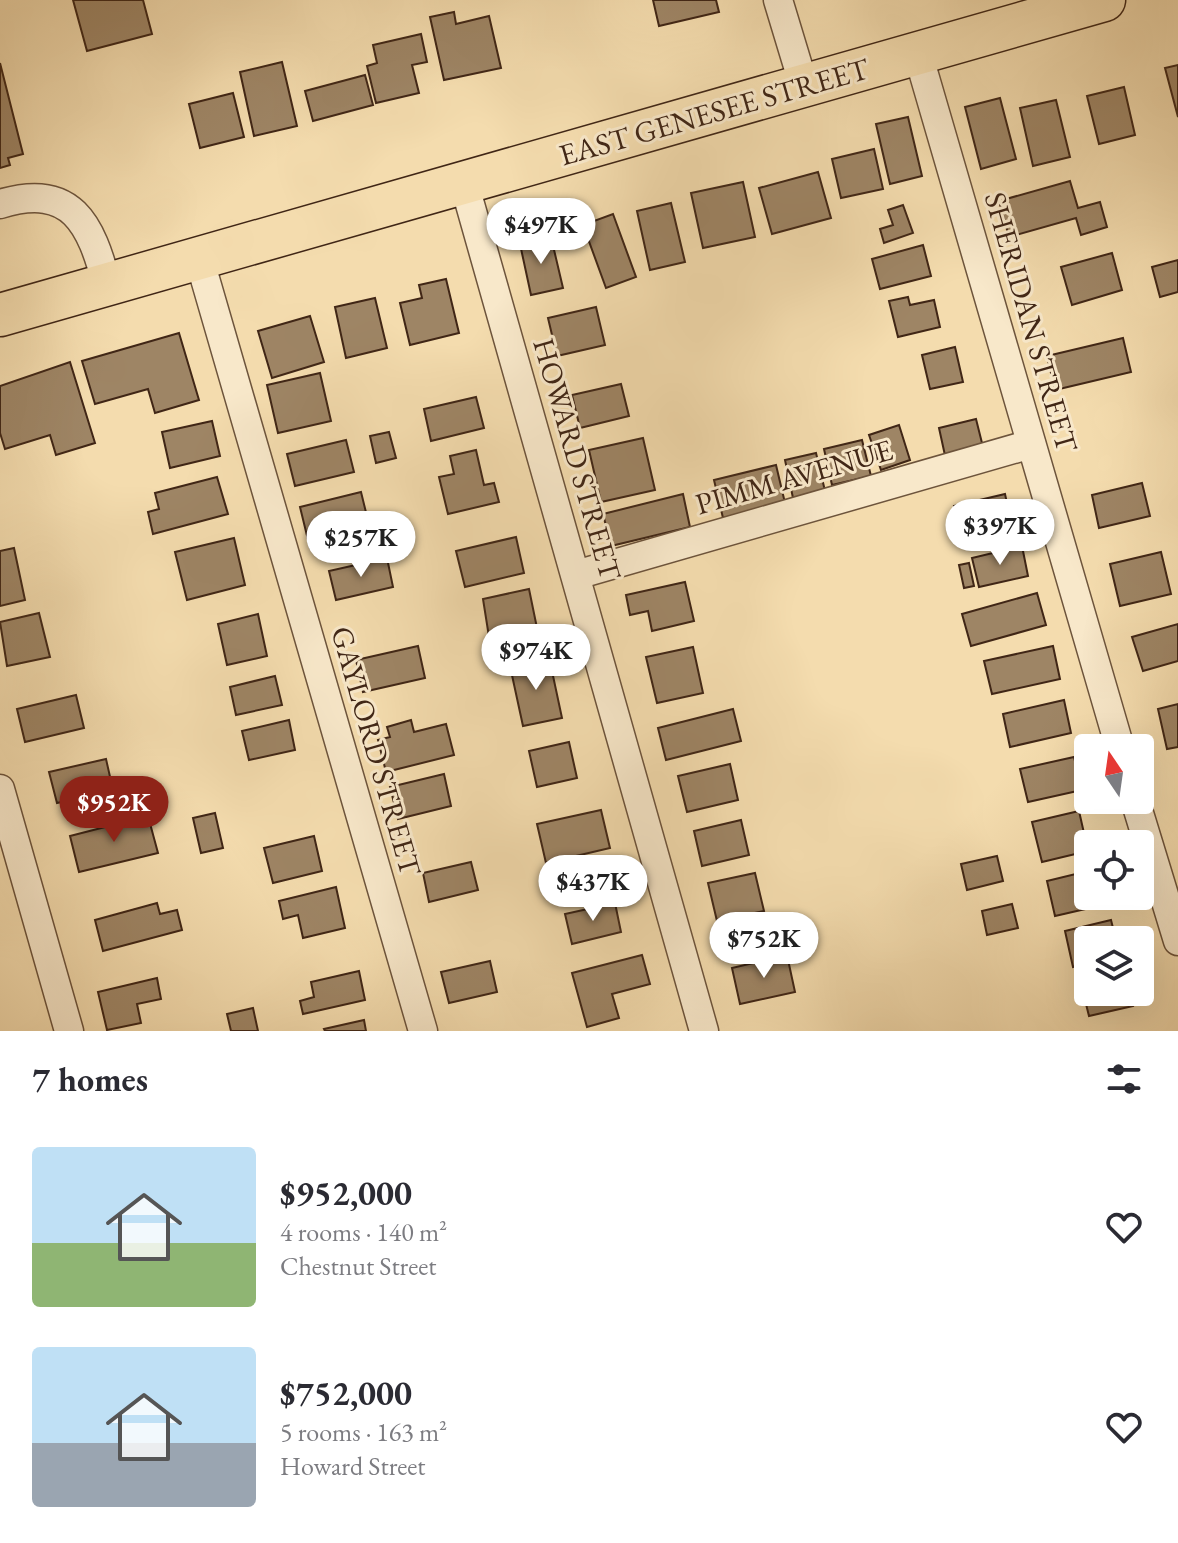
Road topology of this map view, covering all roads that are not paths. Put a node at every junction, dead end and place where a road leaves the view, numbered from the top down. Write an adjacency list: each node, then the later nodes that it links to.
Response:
1 (778, 0): 4 (street)
2 (1104, 0): 3 (highway, EAST GENESEE STREET)
3 (918, 54): 4 (highway, EAST GENESEE STREET); 10 (street, SHERIDAN STREET)
4 (804, 86): 5 (highway, EAST GENESEE STREET)
5 (464, 183): 7 (highway, EAST GENESEE STREET); 11 (street, HOWARD STREET)
6 (0, 204): 8 (street)
7 (199, 258): 8 (highway, EAST GENESEE STREET); 17 (street, GAYLORD STREET)
8 (107, 285): 9 (highway, EAST GENESEE STREET)
9 (0, 315)
10 (1031, 444): 11 (street, PIMM AVENUE); 12 (street, SHERIDAN STREET)
11 (576, 575): 18 (street, HOWARD STREET)
12 (1116, 734)
13 (0, 789): 16 (street)
14 (1139, 814): 15 (street)
15 (1178, 941)
16 (69, 1031)
17 (423, 1031)
18 (704, 1031)

